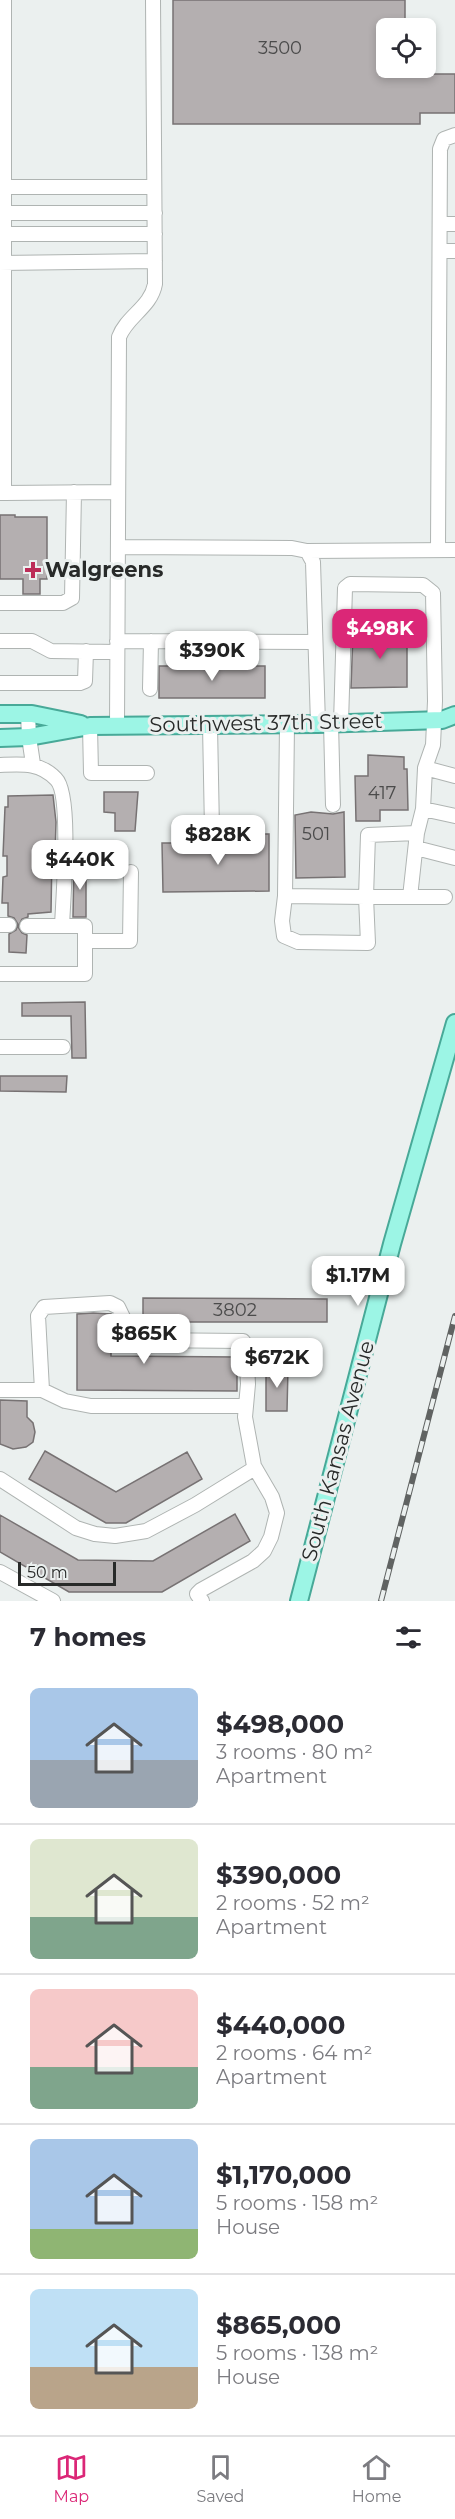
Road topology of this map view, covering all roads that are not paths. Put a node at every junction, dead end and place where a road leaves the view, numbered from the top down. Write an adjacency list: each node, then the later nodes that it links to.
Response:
1 (4, 0): 6 (lane)
2 (153, 0): 7 (lane)
3 (455, 135): 4 (lane)
4 (440, 179): 5 (lane); 8 (lane)
5 (455, 179)
6 (2, 187): 7 (lane); 10 (lane)
7 (154, 187): 11 (lane)
8 (440, 206): 9 (lane); 12 (lane)
9 (455, 206)
10 (2, 213): 11 (lane); 14 (lane)
11 (155, 213): 15 (lane)
12 (440, 224): 13 (lane); 16 (lane)
13 (455, 224)
14 (2, 234): 15 (lane); 19 (lane)
15 (155, 234): 18 (lane)
16 (440, 251): 17 (lane); 25 (lane)
17 (455, 251)
18 (155, 261): 19 (lane); 22 (lane)
19 (2, 263): 20 (lane)
20 (2, 452): 23 (lane)
21 (74, 492): 22 (lane); 23 (lane); 28 (lane)
22 (118, 492): 24 (lane)
23 (2, 493)
24 (118, 547): 27 (lane); 32 (lane)
25 (438, 550): 26 (lane); 27 (lane)
26 (455, 550)
27 (307, 551): 31 (lane)
28 (0, 603)
29 (0, 641): 33 (lane)
30 (151, 641): 31 (lane); 32 (lane); 35 (lane)
31 (315, 642): 40 (lane)
32 (117, 646): 33 (lane); 43 (lane)
33 (86, 651): 34 (lane)
34 (0, 682)
35 (150, 688)
36 (0, 714): 37 (main road, Southwest 37th Street)
37 (28, 714): 42 (main road, Southwest 37th Street); 44 (lane)
38 (447, 720): 40 (main road, Southwest 37th Street); 40 (lane); 48 (lane)
39 (288, 724): 40 (main road, Southwest 37th Street); 41 (main road, Southwest 37th Street); 59 (lane)
40 (330, 724): 51 (lane)
41 (210, 725): 43 (main road, Southwest 37th Street); 54 (lane)
42 (90, 726): 43 (main road, Southwest 37th Street); 44 (main road, Southwest 37th Street); 49 (lane)
43 (117, 726)
44 (29, 737): 45 (main road, Southwest 37th Street); 46 (lane)
45 (0, 738)
46 (33, 764): 47 (lane); 64 (lane)
47 (0, 765)
48 (425, 768): 50 (lane); 52 (lane)
49 (147, 773)
50 (455, 776)
51 (333, 805)
52 (423, 809): 53 (lane); 55 (lane)
53 (455, 816)
54 (212, 830)
55 (417, 833): 56 (lane); 60 (lane)
56 (416, 848): 57 (lane); 61 (lane)
57 (455, 858)
58 (131, 872): 65 (lane)
59 (285, 896): 60 (lane); 60 (lane)
60 (366, 897): 61 (lane)
61 (410, 897): 62 (lane)
62 (445, 897)
63 (27, 926): 64 (lane)
64 (62, 926): 65 (lane)
65 (85, 941): 66 (lane)
66 (0, 974)
67 (455, 1023): 79 (main road, South Kansas Avenue)
68 (0, 1047): 69 (lane)
69 (63, 1047)
70 (0, 1390): 71 (lane)
71 (42, 1390): 72 (lane); 72 (lane)
72 (246, 1406): 73 (lane)
73 (255, 1468): 74 (lane); 76 (lane)
74 (0, 1479)
75 (0, 1572): 77 (lane)
76 (199, 1597): 78 (lane)
77 (53, 1601)
78 (184, 1601)
79 (299, 1601)

